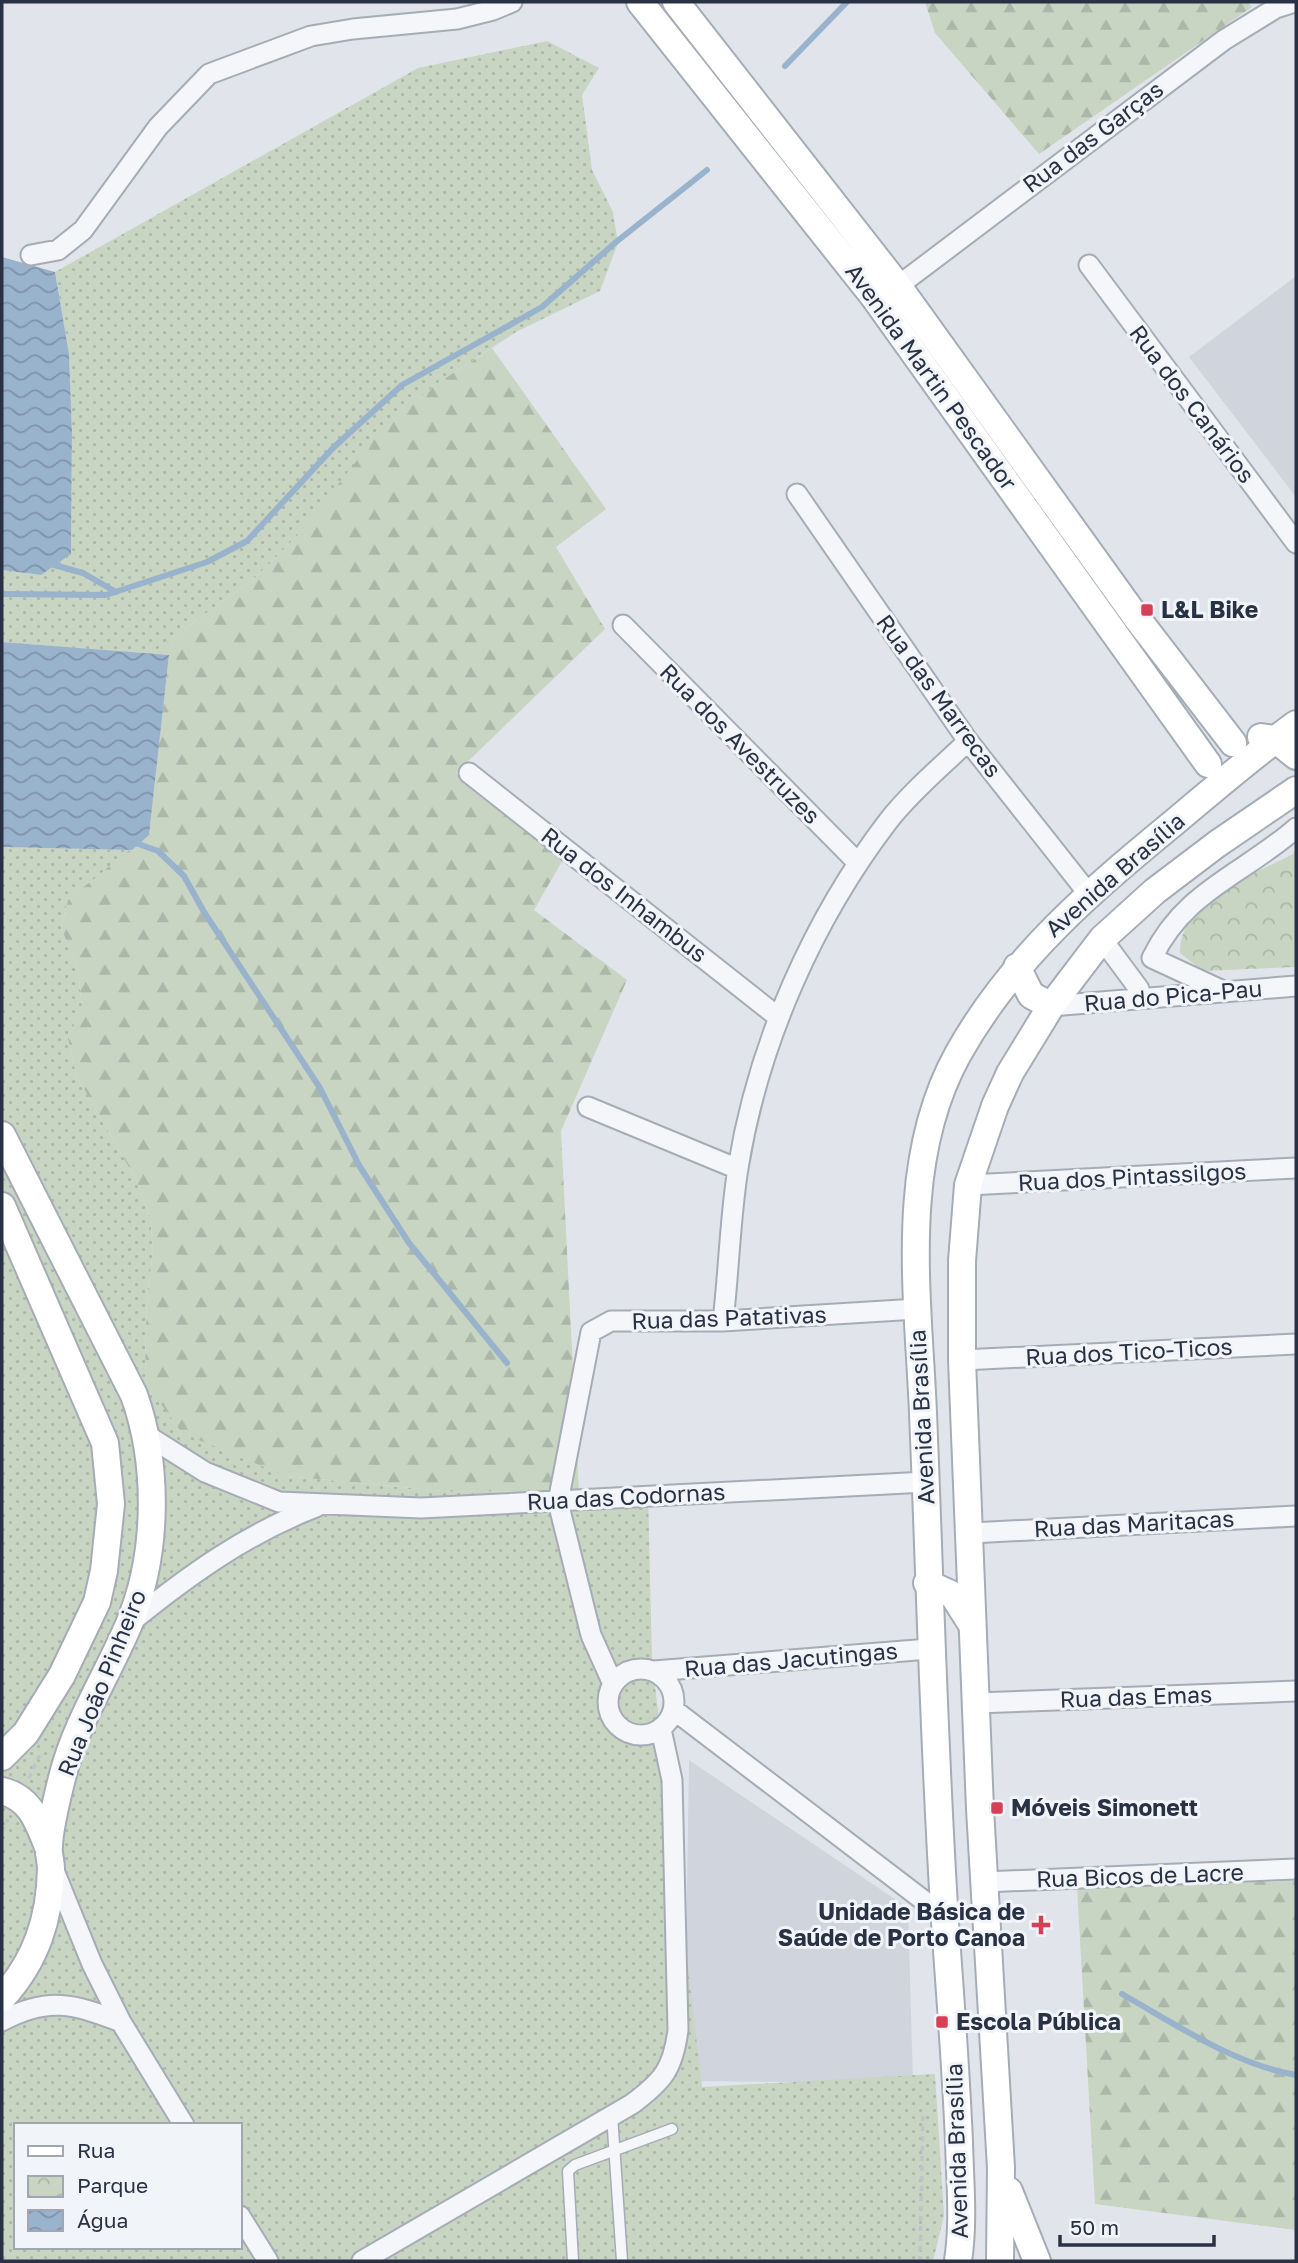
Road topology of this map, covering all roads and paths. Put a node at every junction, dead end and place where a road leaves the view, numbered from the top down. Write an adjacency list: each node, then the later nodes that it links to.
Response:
1 (512, 2): 5 (street)
2 (639, 2): 11 (street, Avenida Martin Pescador)
3 (676, 2): 7 (street, Avenida Martin Pescador)
4 (1295, 2): 7 (street, Rua das Garças)
5 (31, 255)
6 (1089, 265): 9 (street, Rua dos Canários)
7 (898, 286): 11 (street, Avenida Martin Pescador)
8 (797, 494): 13 (street, Rua das Marrecas)
9 (1296, 543)
10 (623, 625): 21 (street, Rua dos Avestruzes)
11 (1198, 722): 14 (street, Avenida Martin Pescador); 16 (street, Avenida Martin Pescador)
12 (1286, 732): 14 (street); 15 (street); 19 (street, Avenida Brasília)
13 (968, 741): 21 (street); 22 (street, Rua das Marrecas)
14 (1233, 743): 16 (street)
15 (1296, 756)
16 (1208, 764): 19 (street)
17 (469, 773): 30 (street, Rua dos Inhambus)
18 (1296, 790): 23 (street, Avenida Brasília)
19 (1200, 800): 22 (street, Avenida Brasília)
20 (1296, 828): 24 (street)
21 (858, 863): 30 (street)
22 (1088, 893): 25 (street, Avenida Brasília)
23 (1102, 939): 28 (street); 29 (street, Avenida Brasília)
24 (1152, 958): 27 (street); 28 (street)
25 (1017, 967): 29 (street); 37 (street, Avenida Brasília)
26 (1296, 986): 27 (street, Rua do Pica-Pau)
27 (1221, 990): 28 (street, Rua do Pica-Pau)
28 (1137, 993): 29 (street, Rua do Pica-Pau)
29 (1051, 1006): 35 (street, Avenida Brasília)
30 (778, 1017): 34 (street)
31 (588, 1107): 34 (street)
32 (2, 1135): 41 (street, Rua João Pinheiro)
33 (1296, 1168): 35 (street, Rua dos Pintassilgos)
34 (738, 1169): 38 (street)
35 (968, 1185): 40 (street, Avenida Brasília)
36 (2, 1206): 58 (street, Rua João Pinheiro)
37 (917, 1310): 38 (street, Rua das Patativas); 43 (street, Avenida Brasília)
38 (723, 1321): 44 (street, Rua das Patativas)
39 (1296, 1344): 40 (street, Rua dos Tico-Ticos)
40 (962, 1360): 42 (street, Avenida Brasília)
41 (145, 1434): 45 (street, Rua das Codornas); 49 (street, Rua João Pinheiro)
42 (967, 1474): 43 (street); 47 (street, Avenida Brasília)
43 (926, 1482): 44 (street, Rua das Codornas); 48 (street, Avenida Brasília)
44 (558, 1502): 45 (street, Rua das Codornas); 53 (street)
45 (327, 1503): 49 (street, Rua das Codornas)
46 (1296, 1516): 47 (street, Rua das Maritacas)
47 (971, 1533): 50 (street, Avenida Brasília)
48 (927, 1583): 50 (street); 51 (street, Avenida Brasília)
49 (131, 1622): 60 (street, Rua João Pinheiro)
50 (972, 1625): 55 (street, Avenida Brasília)
51 (929, 1649): 52 (street, Rua das Jacutingas); 63 (street, Avenida Brasília)
52 (654, 1671): 53 (street); 56 (street)
53 (613, 1684): 57 (street)
54 (1296, 1692): 55 (street, Rua das Emas)
55 (976, 1703): 62 (street, Avenida Brasília)
56 (674, 1710): 57 (street); 63 (street)
57 (661, 1729): 68 (street)
58 (2, 1757)
59 (2, 1791): 60 (street)
60 (50, 1855): 64 (street, Rua João Pinheiro); 66 (street)
61 (1296, 1869): 62 (street, Rua Bicos de Lacre)
62 (984, 1882): 72 (street, Avenida Brasília)
63 (944, 1916): 79 (street, Avenida Brasília)
64 (2, 1998)
65 (2, 2021): 66 (street)
66 (121, 2022): 69 (street)
67 (923, 2113): 78 (path)
68 (612, 2115): 71 (lane); 75 (street)
69 (183, 2123)
70 (672, 2129): 71 (lane)
71 (616, 2151): 76 (lane); 77 (lane)
72 (1001, 2168): 80 (street, Avenida Brasília); 81 (street)
73 (242, 2219): 74 (street)
74 (268, 2261)
75 (362, 2261)
76 (573, 2261)
77 (622, 2261)
78 (920, 2261)
79 (958, 2261)
80 (1000, 2261)
81 (1037, 2261)

